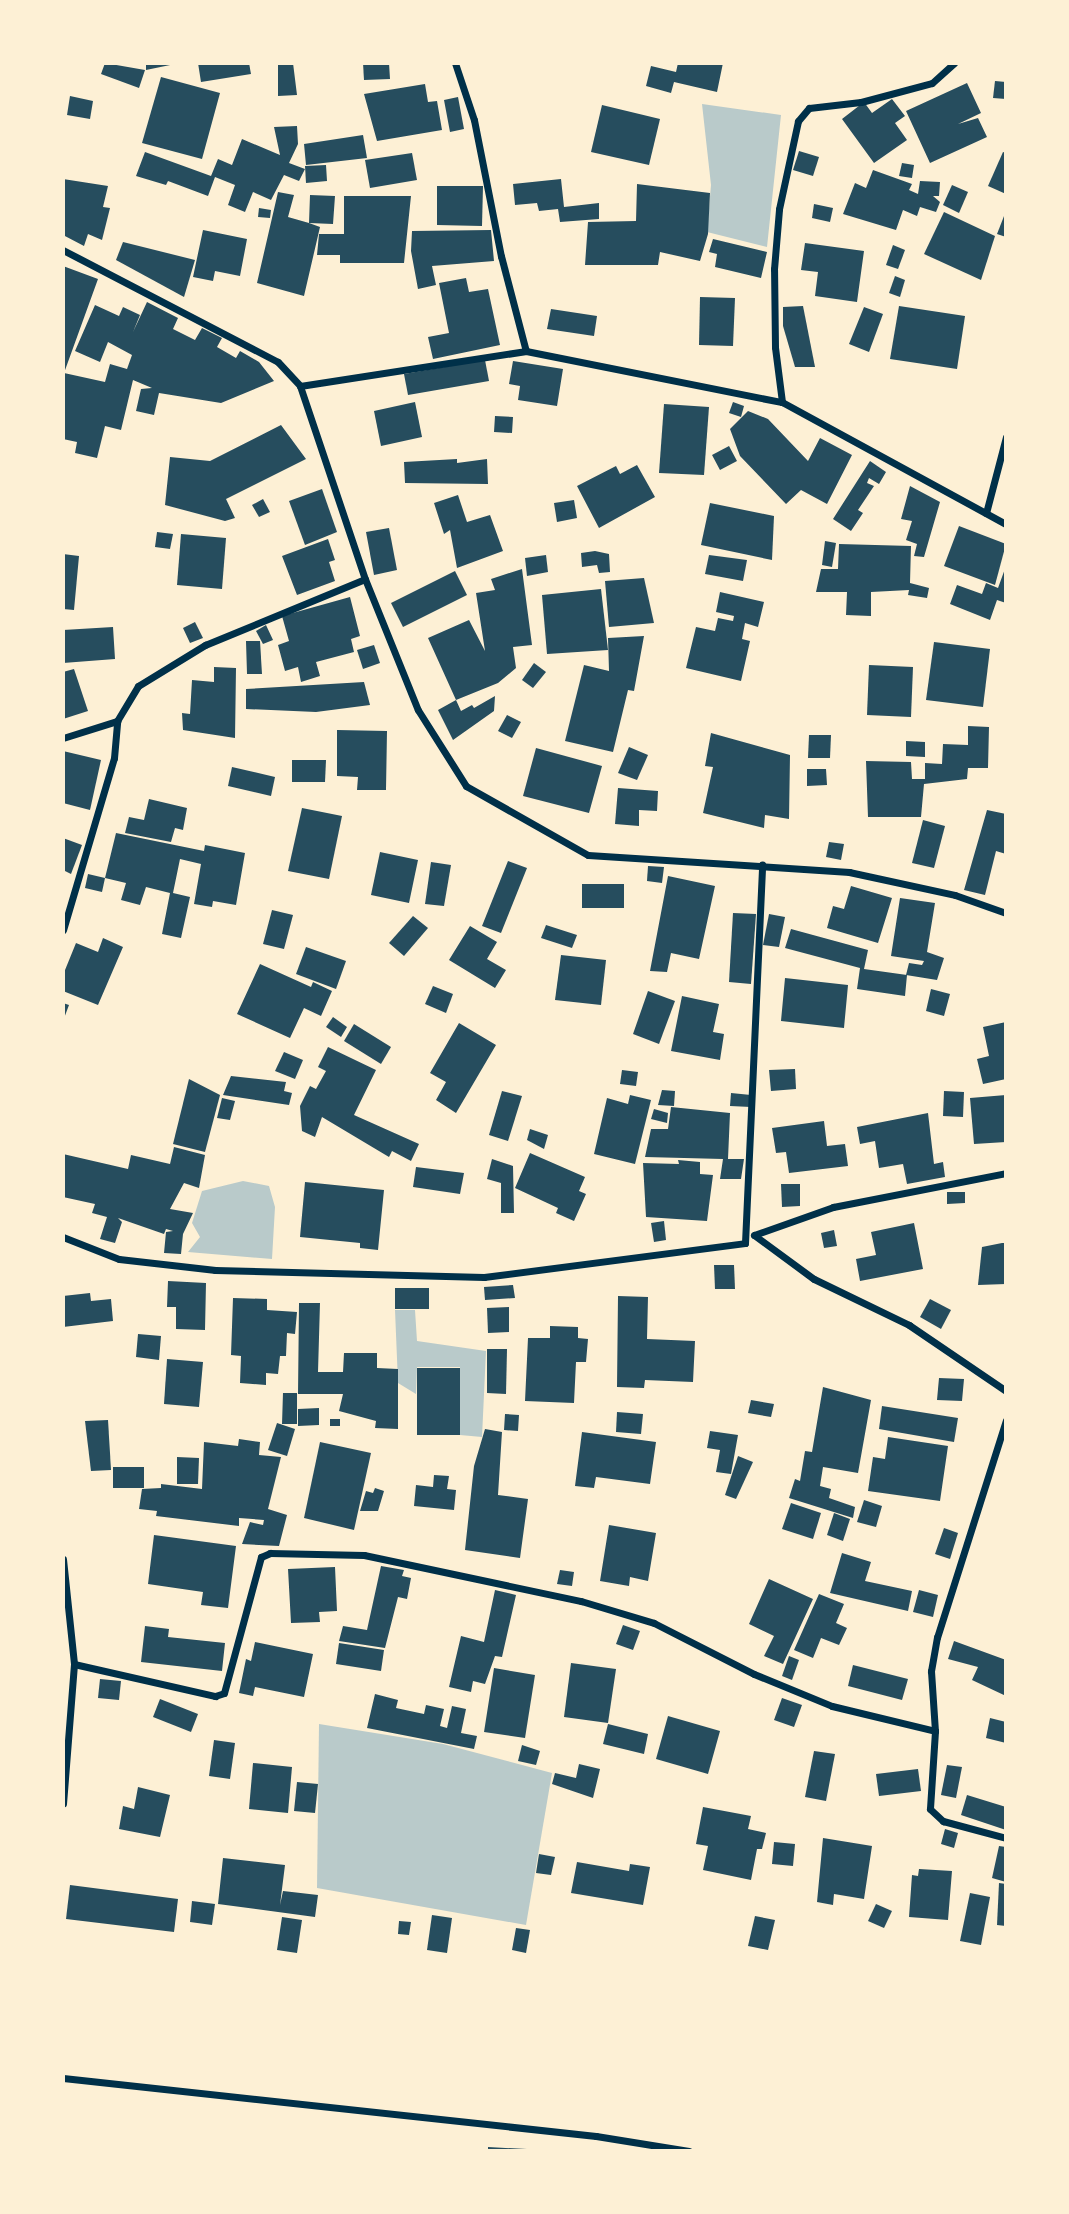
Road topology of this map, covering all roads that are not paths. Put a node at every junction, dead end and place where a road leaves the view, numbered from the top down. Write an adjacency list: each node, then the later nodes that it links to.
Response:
1 (455, 63): 4 (street)
2 (954, 63): 6 (street)
3 (63, 250): 5 (street)
4 (526, 351): 5 (street); 6 (street)
5 (300, 386): 10 (street)
6 (782, 402): 8 (street)
7 (1006, 437): 8 (street)
8 (986, 513): 9 (street)
9 (1006, 524)
10 (365, 579): 11 (street); 13 (street)
11 (117, 721): 12 (street); 15 (street)
12 (63, 738)
13 (762, 864): 14 (street); 19 (street)
14 (1006, 913)
15 (63, 930)
16 (1006, 1173): 17 (street)
17 (754, 1235): 19 (street); 20 (street)
18 (63, 1237): 19 (street)
19 (746, 1242)
20 (1006, 1391)
21 (1006, 1420): 25 (street)
22 (63, 1559): 23 (street)
23 (74, 1664): 24 (street); 25 (street)
24 (67, 1694): 26 (street)
25 (936, 1731): 27 (street)
26 (63, 1804)
27 (1006, 1838)
28 (63, 2078): 29 (street)
29 (689, 2151)

